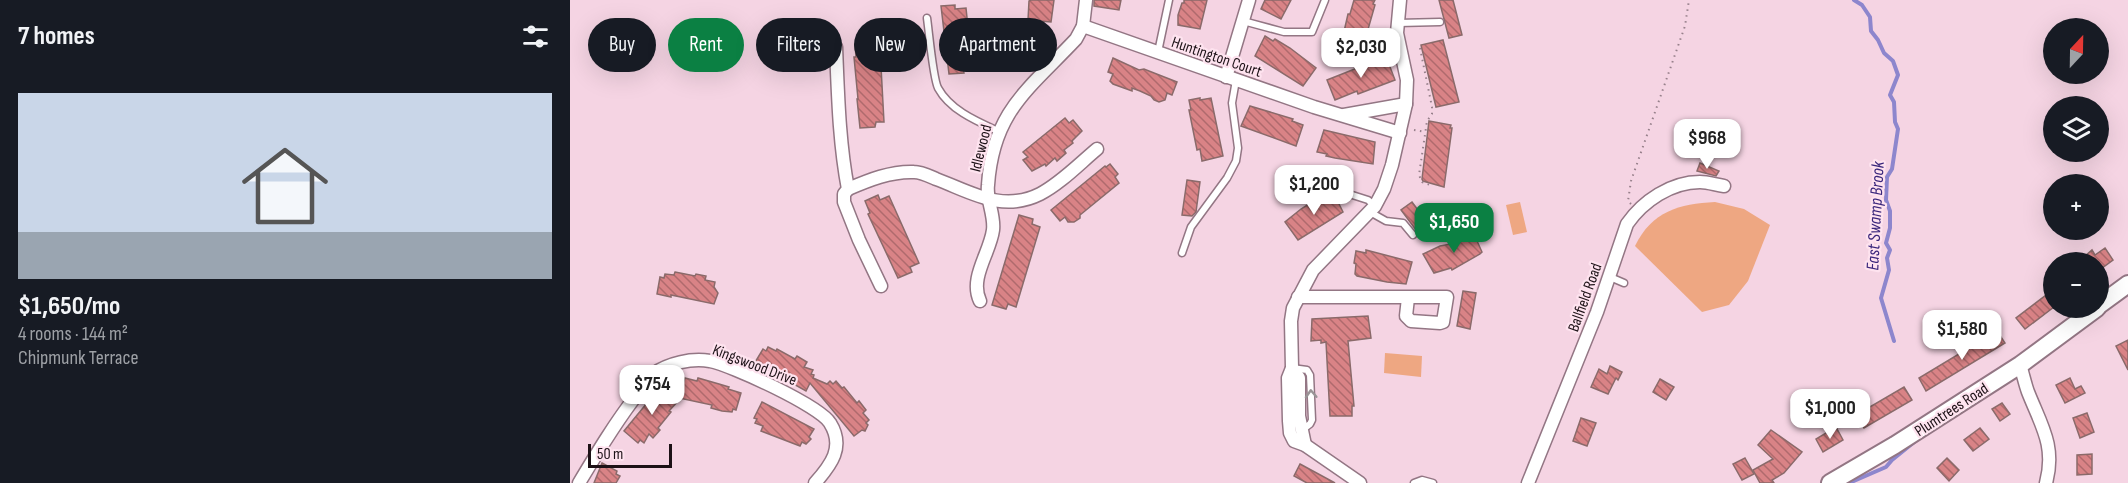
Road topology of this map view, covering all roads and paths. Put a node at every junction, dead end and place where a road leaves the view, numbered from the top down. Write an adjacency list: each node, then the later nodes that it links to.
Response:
1 (1086, 0): 11 (street)
2 (1168, 0): 13 (lane)
3 (1249, 0): 8 (street)
4 (1325, 0): 8 (lane)
5 (1400, 0): 10 (street)
6 (1689, 0): 29 (path)
7 (927, 18): 19 (lane)
8 (1242, 20): 15 (street)
9 (1440, 22): 10 (lane)
10 (1398, 24): 16 (street)
11 (1083, 26): 13 (street, Huntington Court); 19 (street, Idlewood)
12 (1420, 48): 20 (path)
13 (1158, 52): 15 (street, Huntington Court)
14 (837, 72): 25 (street)
15 (1231, 78): 17 (street, Huntington Court); 31 (lane)
16 (1406, 104): 17 (street, Huntington Court); 21 (street)
17 (1340, 116): 21 (street, Huntington Court)
18 (1414, 130): 20 (path)
19 (998, 131): 27 (street, Idlewood)
20 (1425, 132): 23 (path)
21 (1401, 133): 28 (street)
22 (1097, 149): 27 (street, Idlewood)
23 (1430, 185)
24 (1724, 186): 29 (street, Ballfield Road)
25 (848, 189): 27 (street, Idlewood); 35 (street)
26 (1346, 194): 28 (lane)
27 (987, 200): 39 (street, Idlewood)
28 (1372, 208): 30 (lane); 36 (street)
29 (1636, 212): 32 (street, Ballfield Road)
30 (1413, 235)
31 (1182, 254)
32 (1610, 277): 33 (lane); 49 (street, Ballfield Road)
33 (1624, 283)
34 (2128, 284): 38 (main road, Plumtrees Road)
35 (881, 286)
36 (1298, 297): 37 (street); 42 (street)
37 (1408, 298)
38 (2109, 299)
39 (980, 301)
40 (2083, 318): 41 (main road, Plumtrees Road)
41 (2020, 365): 50 (main road, Plumtrees Road); 51 (street)
42 (1292, 368): 43 (street, one-way to 42); 43 (street)
43 (1305, 445): 46 (street)
44 (579, 483): 45 (street, Kingswood Drive)
45 (815, 483)
46 (1360, 483)
47 (1414, 483): 48 (lane)
48 (1433, 483)
49 (1528, 483)
50 (1830, 483)
51 (2046, 483)

